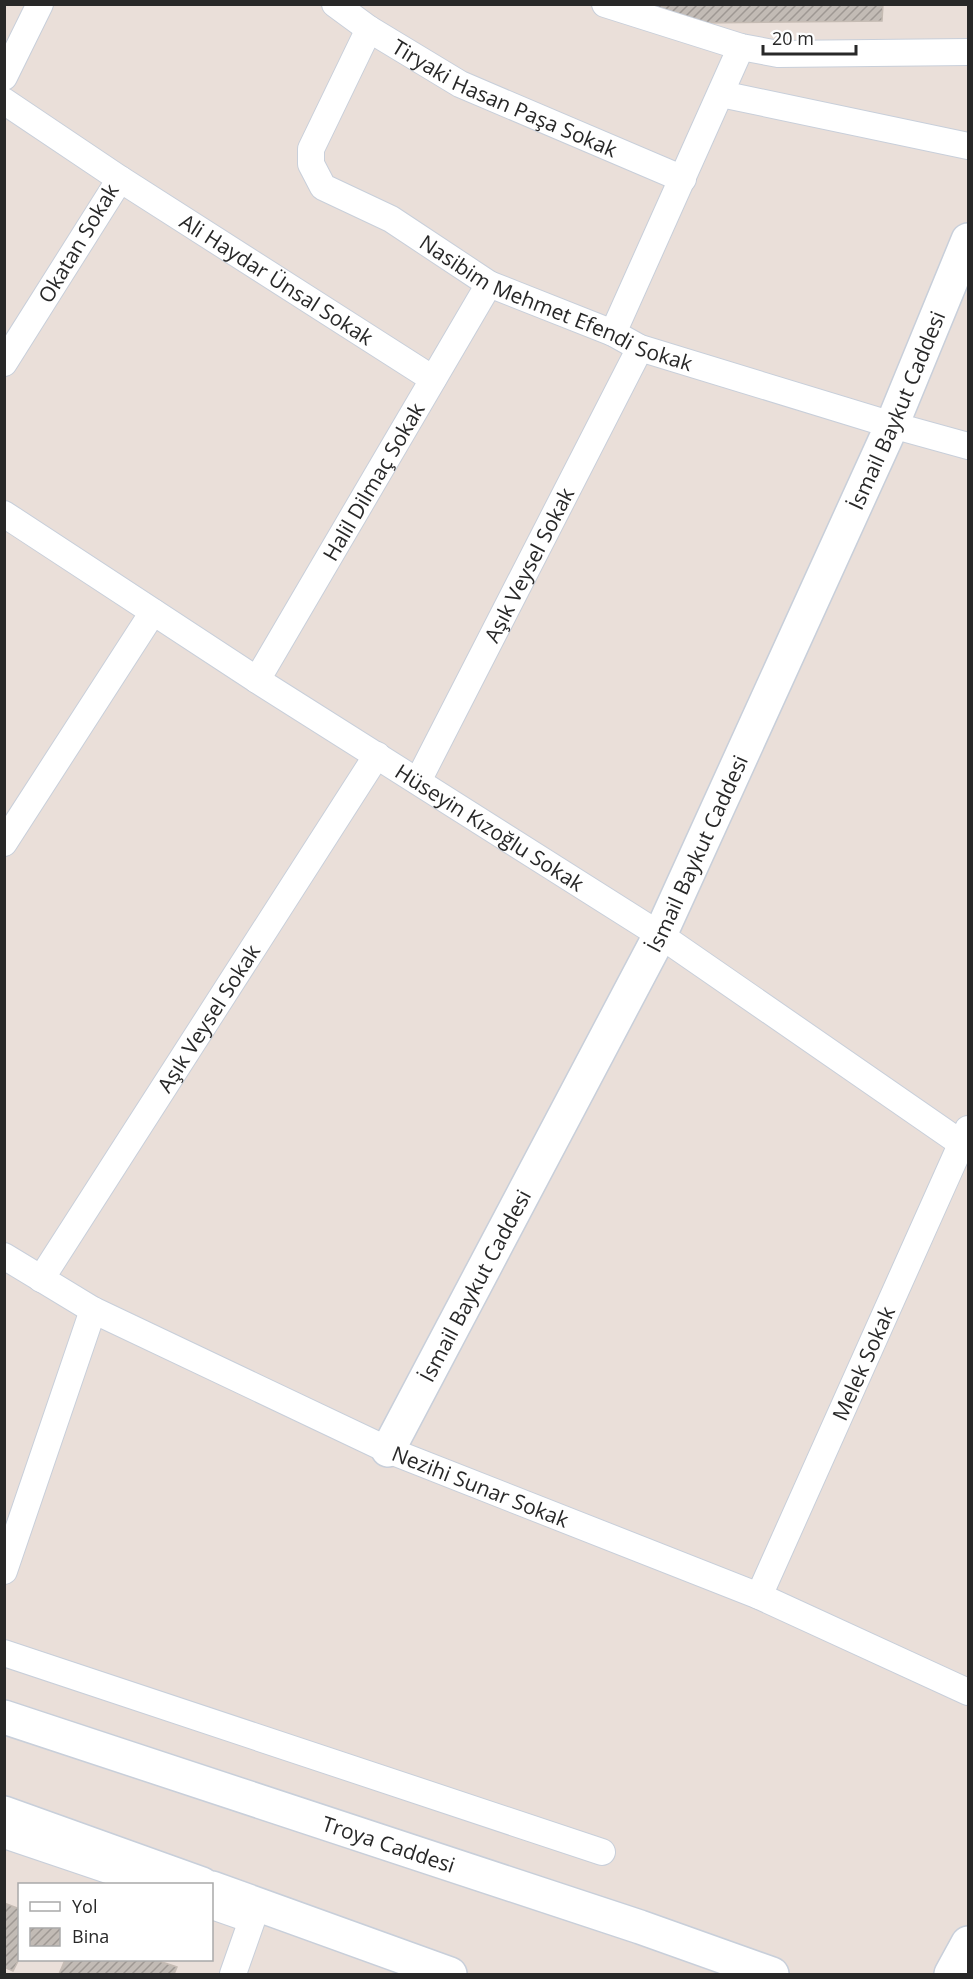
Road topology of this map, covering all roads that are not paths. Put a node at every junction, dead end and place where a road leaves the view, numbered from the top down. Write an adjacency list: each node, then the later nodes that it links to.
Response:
1 (40, 4): 7 (street)
2 (335, 4): 4 (street, Tiryaki Hasan Paşa Sokak)
3 (605, 4): 5 (street)
4 (369, 29): 12 (street, Tiryaki Hasan Paşa Sokak); 14 (street, Nasibim Mehmet Efendi Sokak)
5 (741, 47): 6 (street); 8 (street)
6 (969, 52)
7 (4, 77)
8 (721, 94): 10 (street); 12 (street)
9 (4, 101): 11 (street, Okatan Sokak)
10 (969, 146)
11 (120, 179): 17 (street, Okatan Sokak); 18 (street, Ali Haydar Ünsal Sokak)
12 (683, 179): 15 (street)
13 (969, 240): 19 (street, İsmail Baykut Caddesi)
14 (489, 284): 15 (street, Nasibim Mehmet Efendi Sokak); 18 (street, Halil Dilmaç Sokak)
15 (613, 333): 16 (street, Nasibim Mehmet Efendi Sokak)
16 (640, 348): 19 (street, Nasibim Mehmet Efendi Sokak); 25 (street, Aşık Veysel Sokak)
17 (4, 363)
18 (434, 379): 23 (street, Halil Dilmaç Sokak)
19 (892, 425): 20 (street, Nasibim Mehmet Efendi Sokak); 27 (street, İsmail Baykut Caddesi)
20 (969, 446)
21 (4, 514): 22 (street, Hüseyin Kızoğlu Sokak)
22 (153, 612): 23 (street, Hüseyin Kızoğlu Sokak); 26 (street)
23 (257, 680): 24 (street, Hüseyin Kızoğlu Sokak)
24 (377, 755): 25 (street, Hüseyin Kızoğlu Sokak); 30 (street, Aşık Veysel Sokak)
25 (418, 781): 27 (street, Hüseyin Kızoğlu Sokak)
26 (4, 843)
27 (660, 935): 28 (street, Hüseyin Kızoğlu Sokak); 32 (street, İsmail Baykut Caddesi)
28 (966, 1140): 34 (street, Melek Sokak)
29 (4, 1256): 30 (street, Nezihi Sunar Sokak)
30 (41, 1279): 31 (street, Nezihi Sunar Sokak)
31 (93, 1310): 32 (street, Nezihi Sunar Sokak); 33 (street)
32 (388, 1450): 34 (street, Nezihi Sunar Sokak)
33 (4, 1571)
34 (759, 1596): 36 (street, Nezihi Sunar Sokak)
35 (4, 1653): 40 (street)
36 (969, 1692)
37 (4, 1717): 48 (street, Troya Caddesi)
38 (4, 1813): 42 (street)
39 (4, 1835): 41 (street)
40 (602, 1852)
41 (146, 1883)
42 (199, 1883)
43 (213, 1888): 47 (street)
44 (213, 1906): 46 (street)
45 (969, 1942): 49 (street)
46 (233, 1974)
47 (450, 1974)
48 (772, 1974)
49 (951, 1974)

